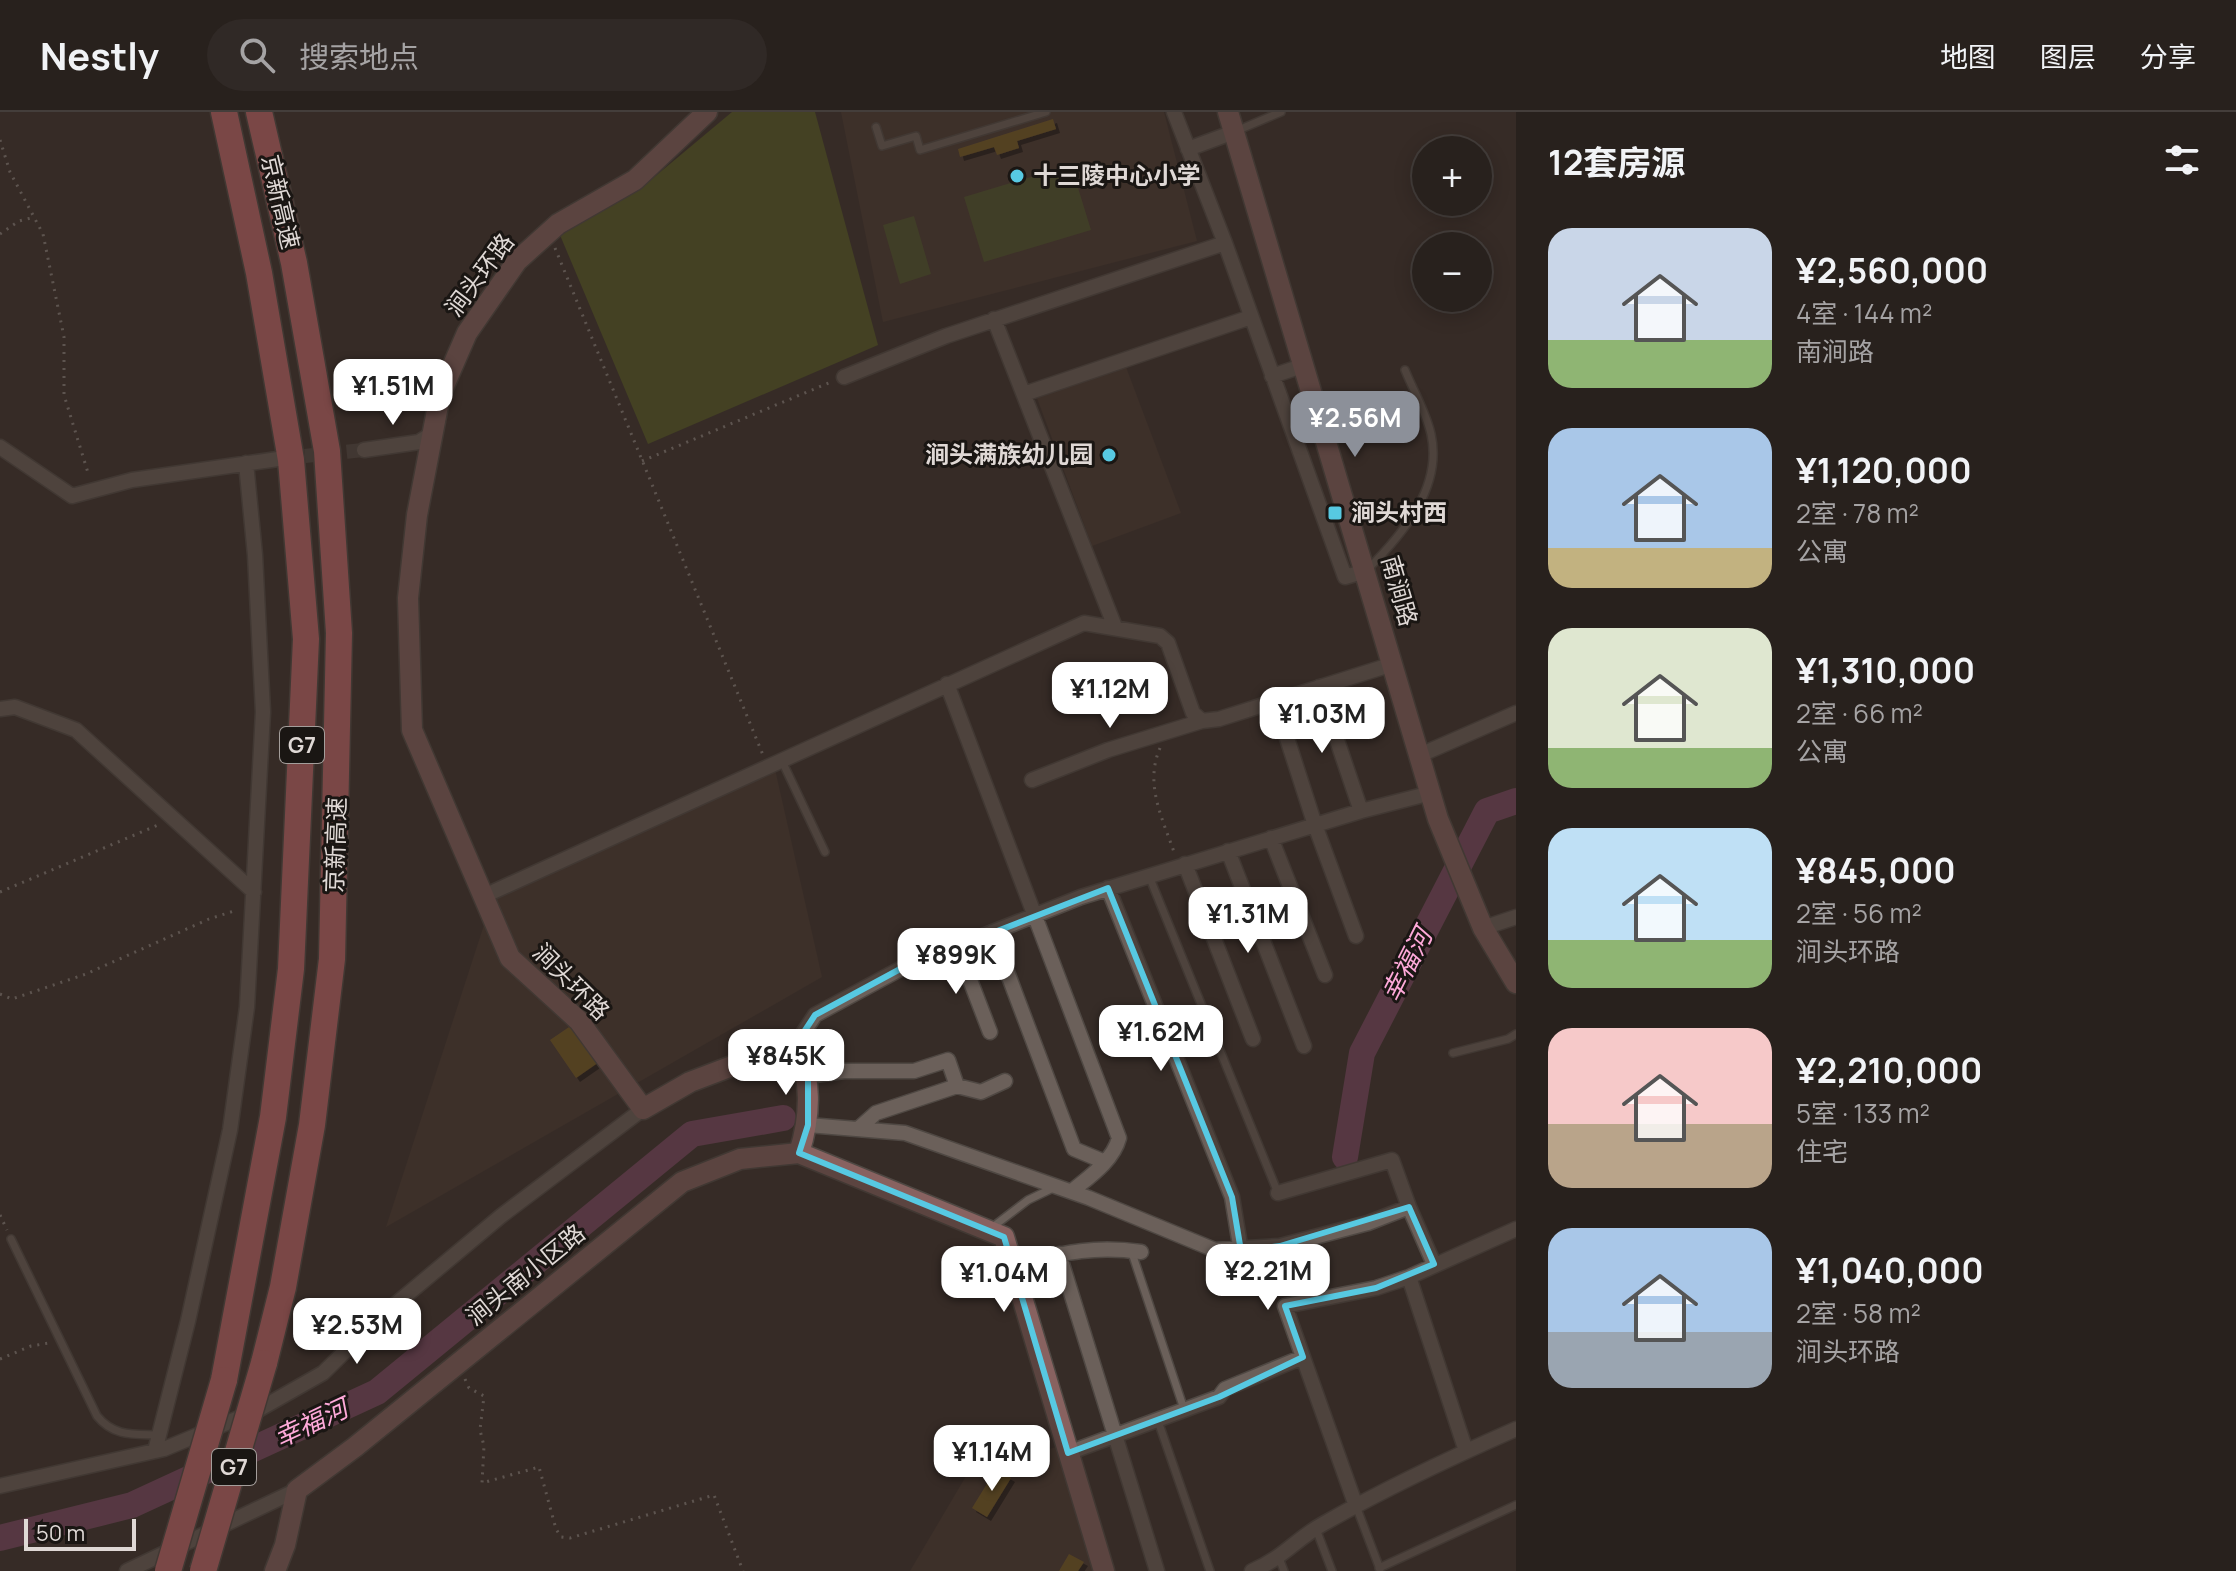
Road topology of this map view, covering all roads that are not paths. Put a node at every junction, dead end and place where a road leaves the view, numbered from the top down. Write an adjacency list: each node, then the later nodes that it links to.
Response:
1 (224, 112): 99 (highway, 京新高速 / G7, bridge)
2 (259, 112): 100 (highway, 京新高速 / G7, bridge)
3 (707, 112): 19 (street, 涧头环路)
4 (1046, 112): 7 (lane)
5 (1174, 112): 10 (street)
6 (1281, 112): 8 (lane)
7 (1020, 116): 9 (lane)
8 (1231, 122): 10 (street); 14 (street, 南涧路)
9 (876, 127)
10 (1188, 149): 11 (street)
11 (1225, 243): 12 (street); 13 (street)
12 (1251, 317): 16 (street); 18 (street)
13 (994, 319): 17 (street); 18 (street)
14 (1305, 365): 16 (street); 24 (street, 南涧路)
15 (1405, 370): 24 (lane)
16 (1272, 376): 24 (street)
17 (844, 377)
18 (1024, 394): 25 (street)
19 (433, 433): 21 (street); 46 (street, 涧头环路)
20 (0, 447): 23 (street)
21 (364, 450)
22 (278, 459): 23 (street)
23 (246, 463): 45 (street)
24 (1366, 571): 26 (street, 南涧路)
25 (1115, 627): 27 (street); 32 (street)
26 (1393, 664): 28 (street); 33 (street, 南涧路)
27 (947, 684): 34 (street); 47 (street)
28 (1319, 687): 29 (street); 37 (street)
29 (1275, 701): 32 (street); 38 (street)
30 (0, 709): 45 (street)
31 (1516, 713): 33 (street)
32 (1202, 721): 35 (street)
33 (1420, 755): 36 (street, 南涧路)
34 (775, 764): 41 (lane); 46 (street)
35 (1032, 780)
36 (1431, 793): 37 (street); 49 (street, 南涧路)
37 (1361, 811): 38 (street)
38 (1315, 825): 39 (street); 51 (street)
39 (1271, 838): 40 (street); 53 (street)
40 (1228, 851): 42 (street); 59 (street)
41 (825, 852)
42 (1182, 865): 43 (street); 57 (street)
43 (1149, 876): 44 (street); 71 (lane)
44 (1108, 888): 47 (street); 77 (street)
45 (254, 892): 86 (street)
46 (484, 896): 64 (street, 涧头环路)
47 (1034, 916): 50 (street); 68 (street)
48 (1516, 917): 49 (street)
49 (1483, 928): 54 (street, 南涧路)
50 (992, 932): 52 (street); 68 (street)
51 (1356, 936)
52 (957, 946): 55 (street); 58 (street)
53 (1325, 975)
54 (1516, 983)
55 (990, 1032)
56 (1516, 1034): 60 (lane)
57 (1253, 1039)
58 (798, 1041): 61 (street); 64 (street)
59 (1304, 1046)
60 (1453, 1053)
61 (808, 1076): 63 (street); 65 (street)
62 (1005, 1081): 63 (street)
63 (957, 1086): 66 (street)
64 (643, 1109): 88 (street)
65 (808, 1125): 66 (street); 67 (street)
66 (858, 1129): 69 (street)
67 (799, 1153): 73 (street); 92 (street, 涧头南小区路)
68 (1105, 1162): 70 (street)
69 (1056, 1186): 70 (street); 73 (lane)
70 (1072, 1191): 77 (street)
71 (1278, 1193): 72 (street)
72 (1409, 1207): 77 (street); 79 (street)
73 (994, 1225): 80 (street)
74 (1516, 1229): 79 (street)
75 (11, 1239): 86 (lane)
76 (1136, 1251): 78 (street); 83 (lane)
77 (1241, 1251)
78 (1059, 1254): 80 (street); 87 (street)
79 (1434, 1264): 81 (street)
80 (1012, 1265): 90 (street)
81 (1409, 1277): 82 (street); 89 (street)
82 (1303, 1357): 83 (street); 94 (street)
83 (1184, 1409): 84 (street)
84 (1157, 1419): 87 (street); 104 (lane)
85 (1516, 1429): 89 (street)
86 (159, 1435): 88 (street)
87 (1113, 1435): 90 (street); 103 (street)
88 (155, 1451): 91 (street)
89 (1466, 1451): 94 (street)
90 (1068, 1453): 102 (street)
91 (0, 1486)
92 (297, 1490): 98 (street); 101 (street)
93 (1516, 1505): 97 (lane)
94 (1356, 1506): 95 (street); 97 (lane)
95 (1316, 1529): 96 (street); 106 (lane)
96 (1282, 1564): 105 (street)
97 (1380, 1569)
98 (127, 1571)
99 (168, 1571)
100 (203, 1571)
101 (275, 1571)
102 (1104, 1571)
103 (1157, 1571)
104 (1210, 1571)
105 (1252, 1571)
106 (1332, 1571)

